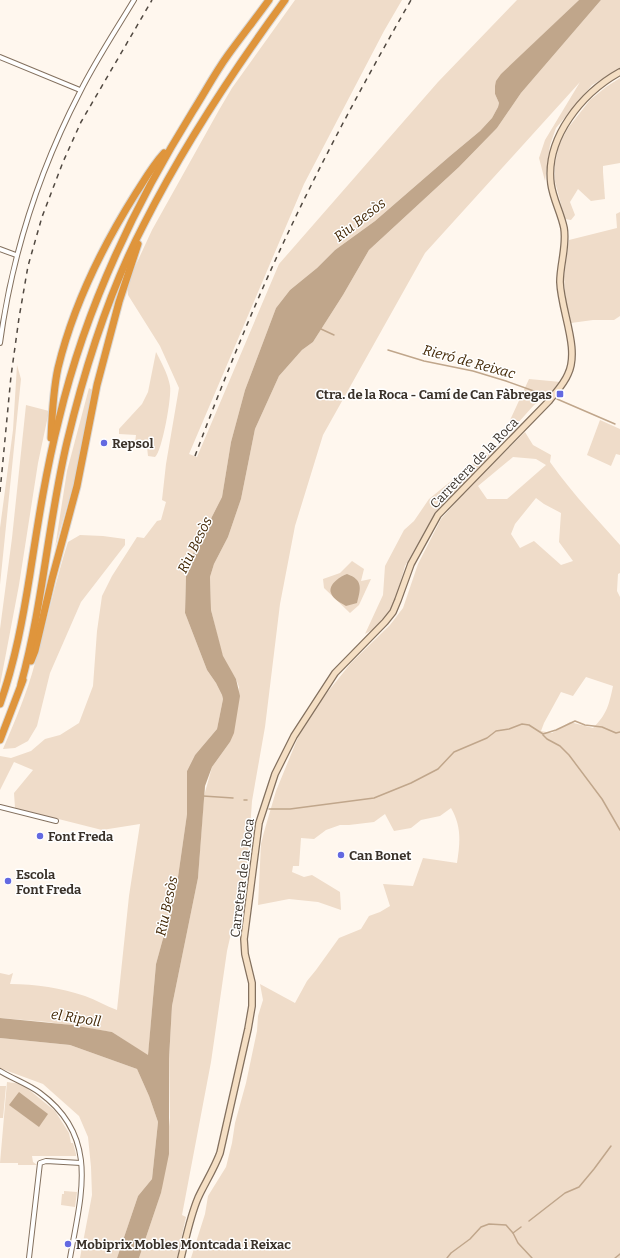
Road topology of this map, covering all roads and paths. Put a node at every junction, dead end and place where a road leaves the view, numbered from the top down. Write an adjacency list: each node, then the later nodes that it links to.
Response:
1 (134, 0): 6 (street)
2 (270, 0): 7 (highway)
3 (285, 0): 8 (highway)
4 (0, 57): 6 (street)
5 (620, 72): 22 (street, Carretera de la Roca)
6 (80, 90): 10 (street)
7 (178, 136): 12 (highway); 12 (highway)
8 (144, 224): 13 (highway); 13 (highway)
9 (0, 249): 10 (street)
10 (16, 255): 11 (street)
11 (0, 343)
12 (50, 462): 14 (highway)
13 (21, 684): 15 (highway)
14 (0, 704)
15 (0, 740)
16 (0, 807): 17 (street)
17 (56, 821)
18 (0, 1071): 19 (street)
19 (81, 1163): 20 (street); 21 (street)
20 (29, 1258)
21 (70, 1258)
22 (181, 1258)

